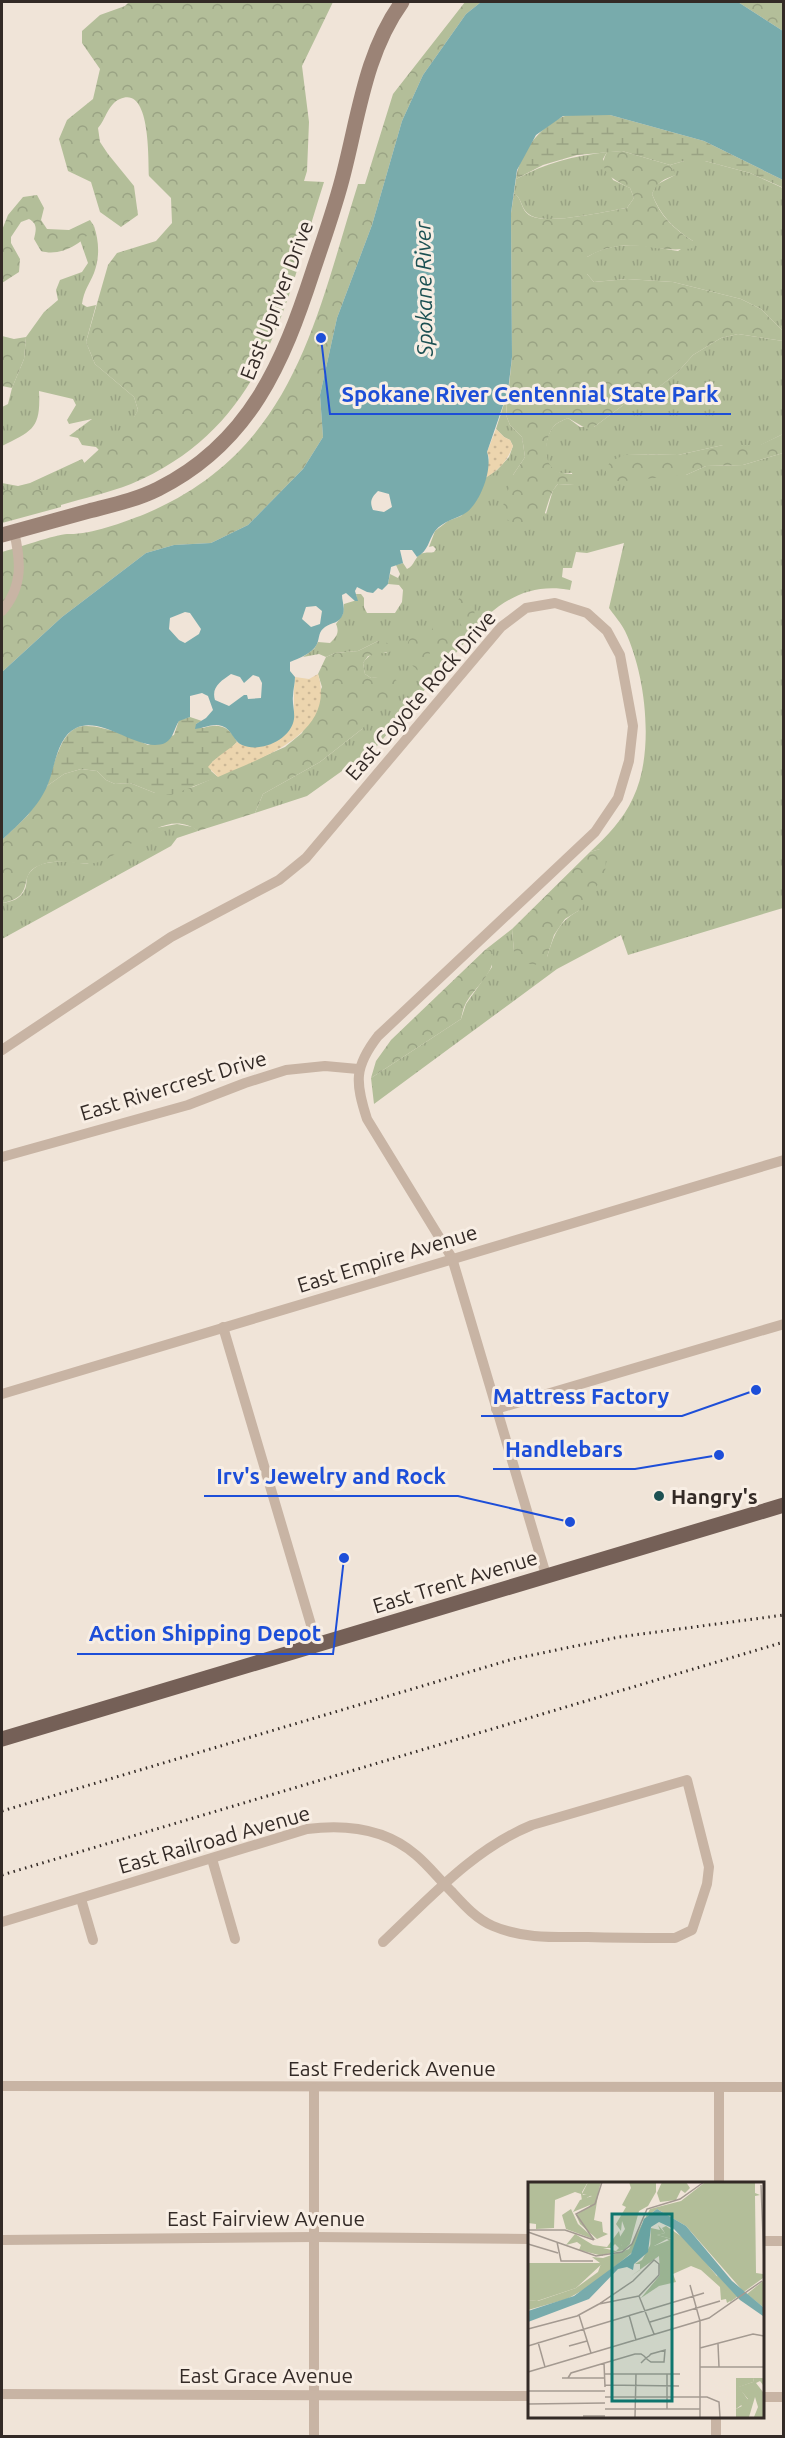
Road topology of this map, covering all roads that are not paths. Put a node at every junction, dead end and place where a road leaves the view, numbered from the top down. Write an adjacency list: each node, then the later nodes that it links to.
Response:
1 (402, 2): 2 (street, East Upriver Drive)
2 (8, 533): 3 (street)
3 (2, 611)
4 (2, 1050): 5 (street, East Coyote Rock Drive)
5 (358, 1069): 6 (street, East Rivercrest Drive); 8 (street)
6 (2, 1157)
7 (783, 1160): 8 (street, East Empire Avenue)
8 (452, 1258): 10 (street, East Empire Avenue); 12 (street)
9 (783, 1324): 12 (street)
10 (223, 1327): 11 (street, East Empire Avenue); 15 (street)
11 (2, 1394)
12 (496, 1409): 14 (street)
13 (783, 1505): 14 (main road, East Trent Avenue)
14 (546, 1575): 15 (main road, East Trent Avenue)
15 (317, 1645): 16 (main road, East Trent Avenue)
16 (2, 1739)
17 (212, 1859): 18 (street, East Railroad Avenue); 19 (street, East Railroad Avenue); 22 (street)
18 (444, 1885): 18 (street, East Railroad Avenue); 23 (street)
19 (81, 1899): 20 (street, East Railroad Avenue); 21 (street)
20 (2, 1922)
21 (93, 1940)
22 (235, 1940)
23 (383, 1942)
24 (2, 2086): 27 (street, East Frederick Avenue)
25 (719, 2087): 26 (street, East Frederick Avenue); 27 (street, East Frederick Avenue); 28 (street)
26 (783, 2087)
27 (314, 2088): 29 (street)
28 (719, 2182)
29 (315, 2237): 30 (street, East Fairview Avenue); 31 (street, East Fairview Avenue); 35 (street)
30 (528, 2239)
31 (2, 2240)
32 (764, 2241): 33 (street)
33 (783, 2241)
34 (2, 2394): 35 (street, East Grace Avenue)
35 (316, 2395): 36 (street, East Grace Avenue); 40 (street)
36 (528, 2396)
37 (764, 2397): 38 (street)
38 (783, 2397)
39 (716, 2417): 41 (street)
40 (315, 2436)
41 (716, 2436)

